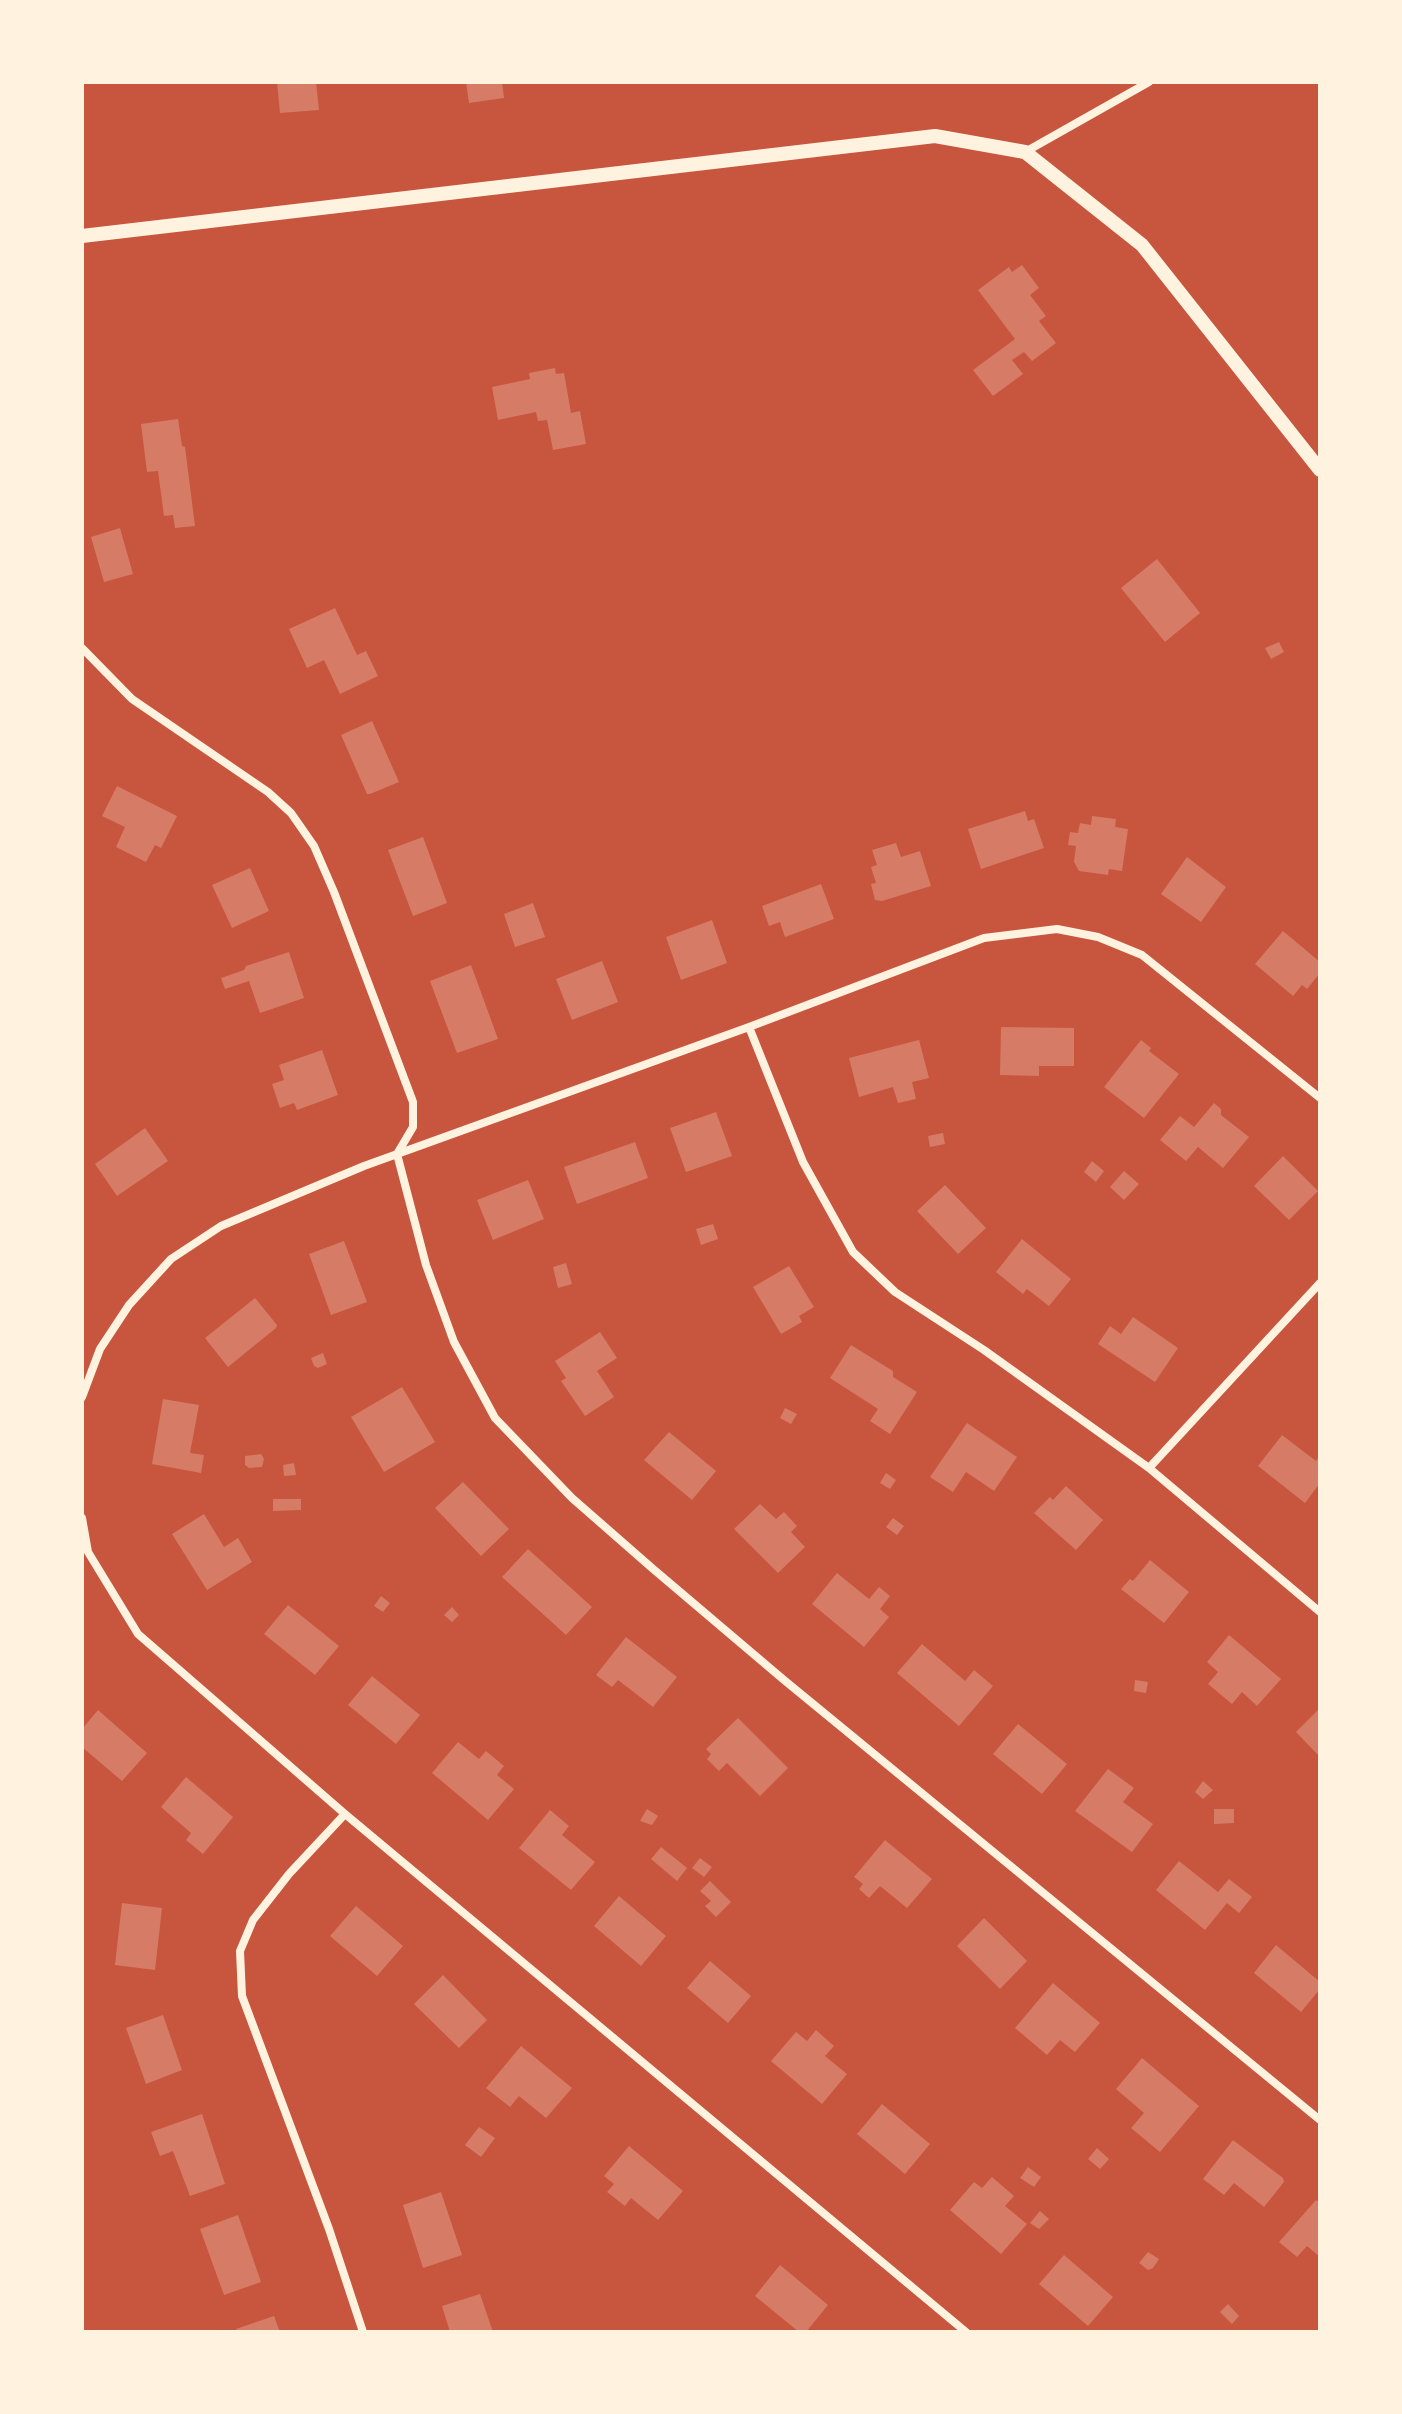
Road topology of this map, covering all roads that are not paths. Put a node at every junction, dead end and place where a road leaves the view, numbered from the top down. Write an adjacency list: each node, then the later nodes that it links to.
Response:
1 (1149, 82): 2 (street)
2 (1025, 152): 3 (street); 4 (street)
3 (82, 236)
4 (1320, 470)
5 (82, 648): 8 (street)
6 (749, 1027): 7 (street); 8 (street); 11 (street)
7 (1320, 1098)
8 (397, 1154): 10 (street); 15 (street)
9 (1320, 1283): 11 (street)
10 (82, 1397)
11 (1149, 1468): 13 (street)
12 (82, 1518): 14 (street)
13 (1320, 1612)
14 (345, 1814): 16 (street); 17 (street)
15 (1320, 2120)
16 (363, 2332)
17 (966, 2332)

